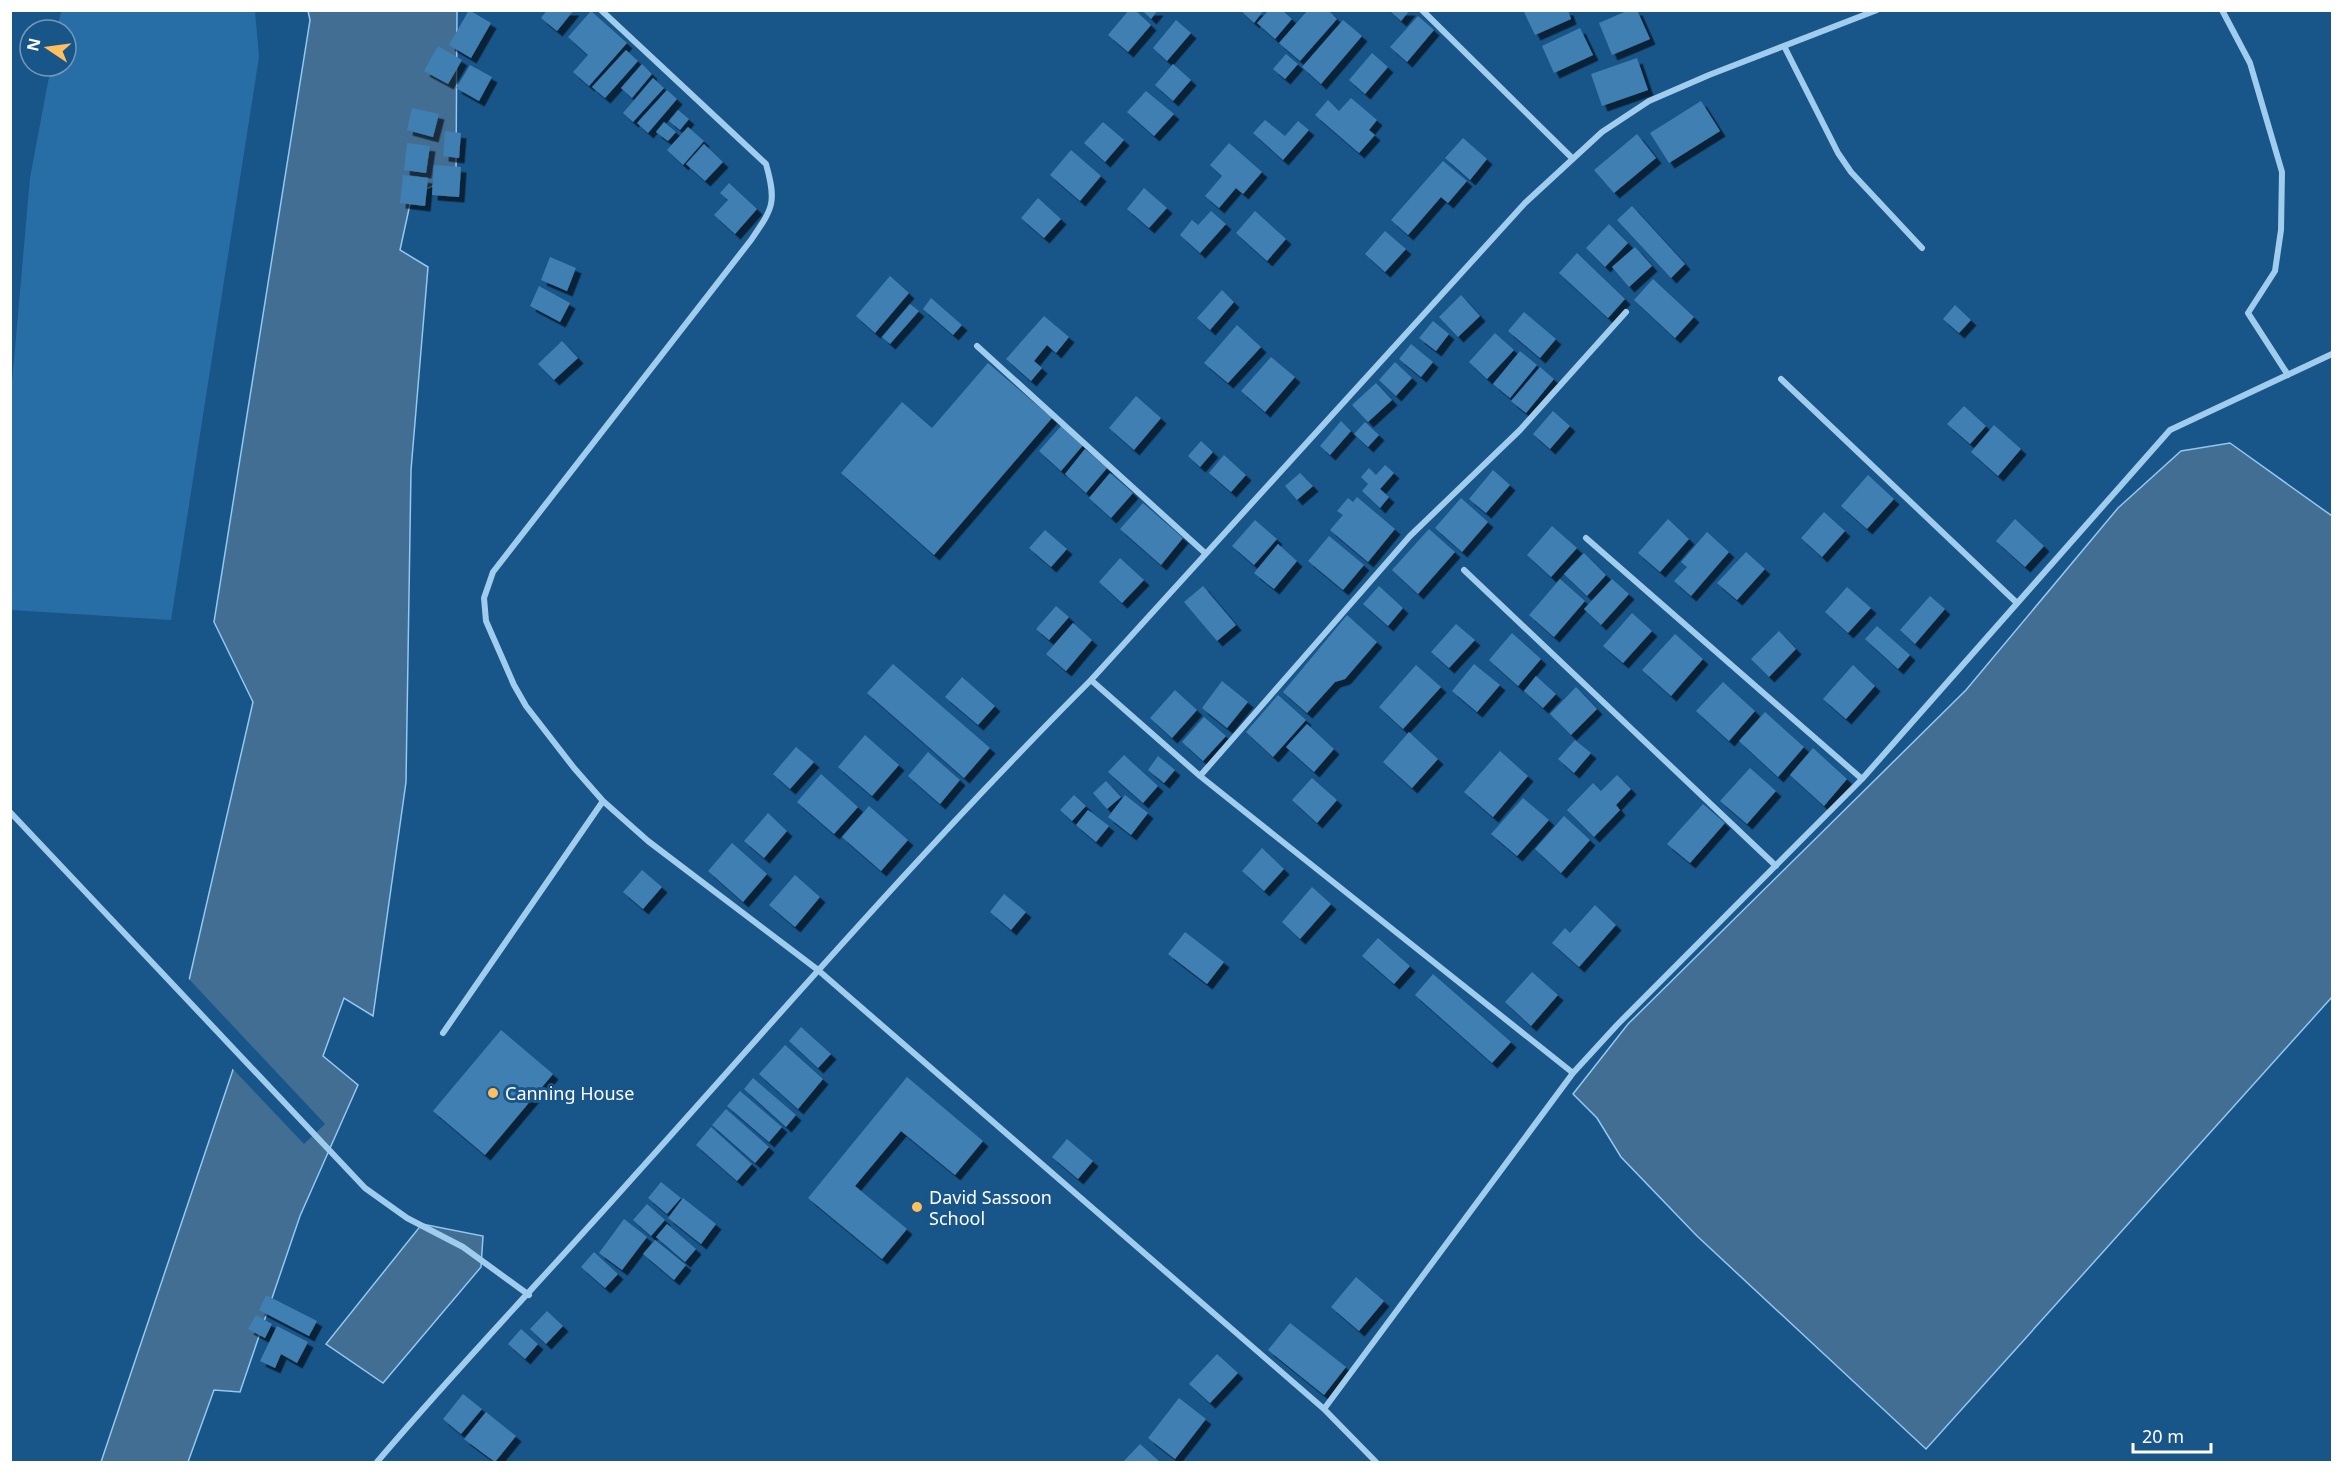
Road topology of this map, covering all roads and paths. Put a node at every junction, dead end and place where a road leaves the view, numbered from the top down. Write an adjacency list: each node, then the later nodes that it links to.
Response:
1 (601, 10): 20 (street)
2 (1422, 10): 6 (street)
3 (1877, 10): 5 (street)
4 (2222, 10): 11 (street)
5 (1784, 46): 6 (street); 7 (street)
6 (1571, 158): 14 (street)
7 (1922, 248)
8 (1626, 312): 18 (street)
9 (977, 346): 14 (street)
10 (2332, 354): 11 (street)
11 (2288, 375): 16 (street)
12 (1781, 379): 16 (street)
13 (1586, 538): 19 (street)
14 (1205, 553): 17 (street)
15 (1464, 570): 22 (street)
16 (2017, 603): 19 (street)
17 (1091, 680): 18 (street); 23 (street)
18 (1200, 776): 25 (street)
19 (1862, 779): 22 (street)
20 (603, 801): 23 (street); 24 (street)
21 (10, 812): 26 (street)
22 (1776, 866): 25 (street)
23 (818, 970): 26 (street); 27 (street)
24 (443, 1033)
25 (1573, 1072): 27 (street)
26 (529, 1295): 28 (street)
27 (1324, 1409): 29 (street)
28 (377, 1462)
29 (1376, 1462)

